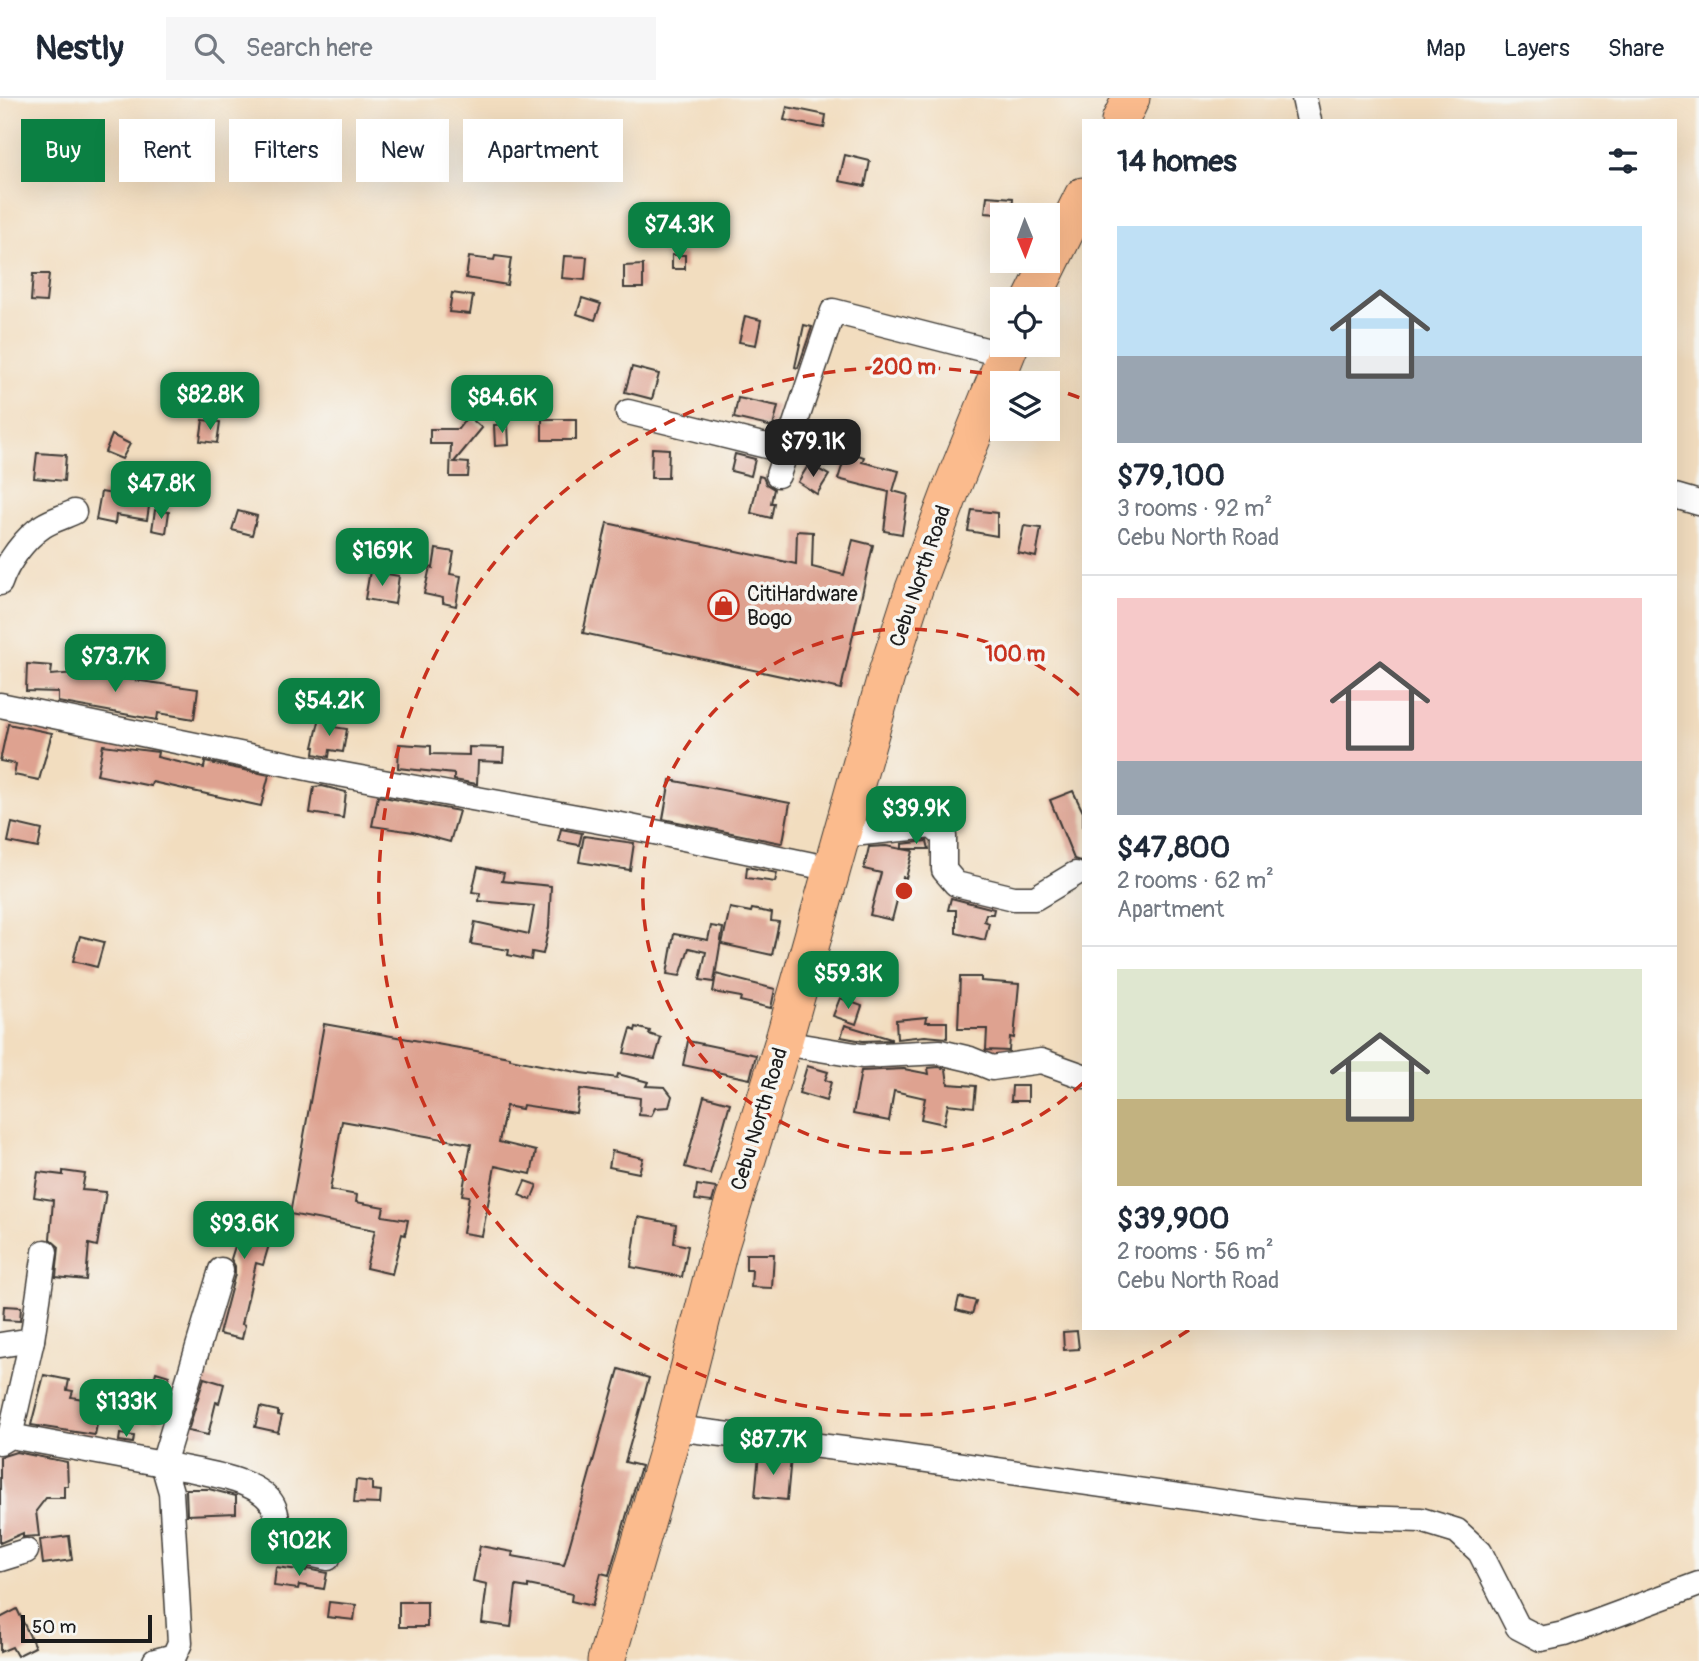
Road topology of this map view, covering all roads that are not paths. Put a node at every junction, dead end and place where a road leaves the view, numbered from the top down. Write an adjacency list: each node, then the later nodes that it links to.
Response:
1 (1132, 98): 3 (highway)
2 (1304, 98): 4 (street)
3 (1121, 119)
4 (1309, 119)
5 (1082, 198): 6 (highway)
6 (1038, 287)
7 (990, 346): 10 (street)
8 (1004, 357): 17 (highway, Cebu North Road)
9 (628, 412): 10 (street)
10 (788, 451): 11 (street)
11 (778, 475)
12 (1677, 497): 13 (street)
13 (1699, 503)
14 (74, 512): 15 (street)
15 (0, 583)
16 (0, 705): 18 (street)
17 (842, 835): 18 (highway, Cebu North Road); 19 (street)
18 (832, 869): 20 (highway, Cebu North Road)
19 (1074, 874)
20 (783, 1042): 21 (street); 26 (highway, Cebu North Road)
21 (1082, 1076)
22 (45, 1252): 24 (street)
23 (221, 1270): 28 (street)
24 (32, 1340): 25 (street); 27 (street)
25 (0, 1345)
26 (674, 1428): 32 (street); 34 (highway, Cebu North Road)
27 (5, 1439): 28 (street)
28 (163, 1464): 30 (street); 33 (street)
29 (26, 1551): 31 (street)
30 (328, 1558)
31 (0, 1559)
32 (1699, 1584)
33 (155, 1661)
34 (606, 1661)

